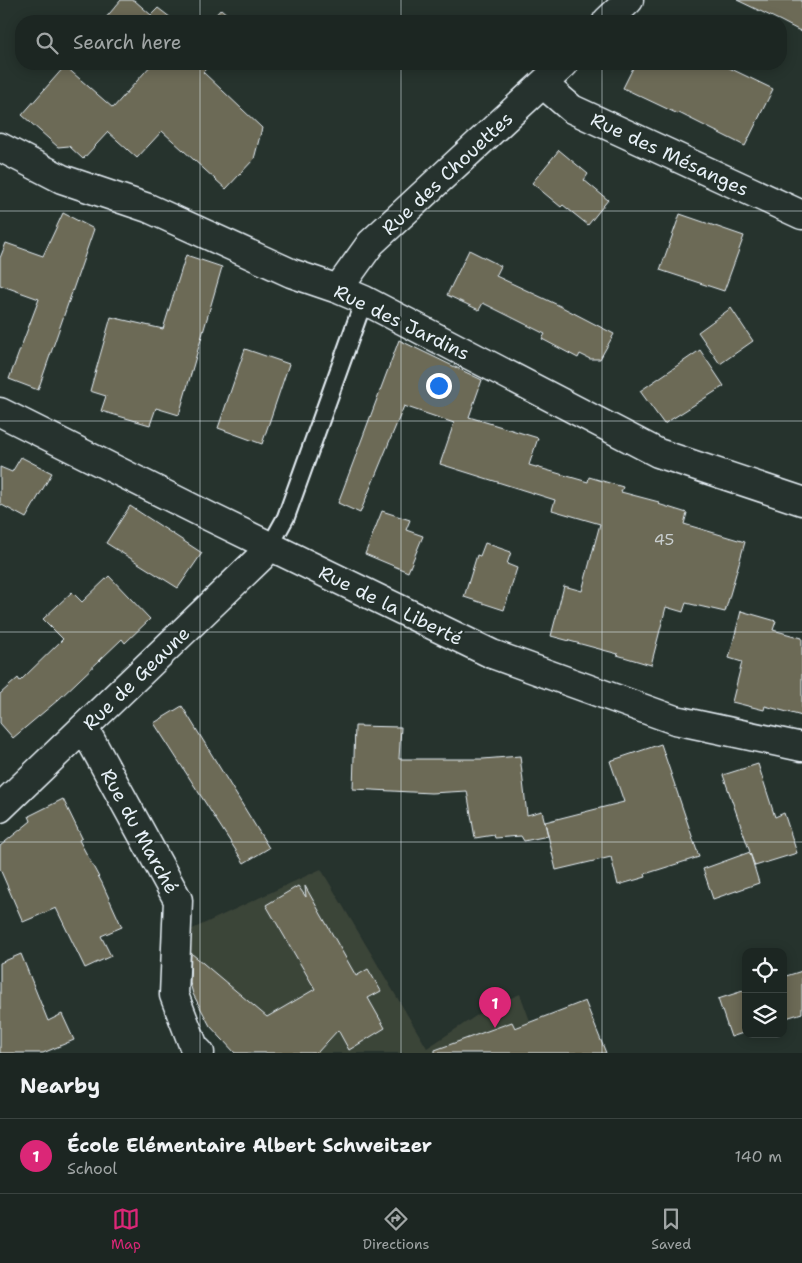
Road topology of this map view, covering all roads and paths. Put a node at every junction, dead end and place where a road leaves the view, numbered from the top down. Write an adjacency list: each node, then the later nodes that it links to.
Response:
1 (629, 0): 2 (street)
2 (613, 15)
3 (558, 70): 4 (street, Rue des Chouettes)
4 (543, 84): 6 (street, Rue des Mésanges); 7 (street, Rue des Chouettes)
5 (0, 147): 7 (street, Rue des Jardins)
6 (802, 215)
7 (338, 289): 8 (street, Rue des Jardins)
8 (364, 300): 10 (street, Rue des Jardins); 11 (lane)
9 (0, 412): 11 (street, Rue de la Liberté)
10 (802, 501)
11 (270, 546): 12 (street, Rue de Geaune); 13 (street, Rue de la Liberté)
12 (84, 728): 14 (street, Rue de Geaune); 15 (street, Rue du Marché)
13 (802, 747)
14 (0, 808)
15 (200, 1053)

